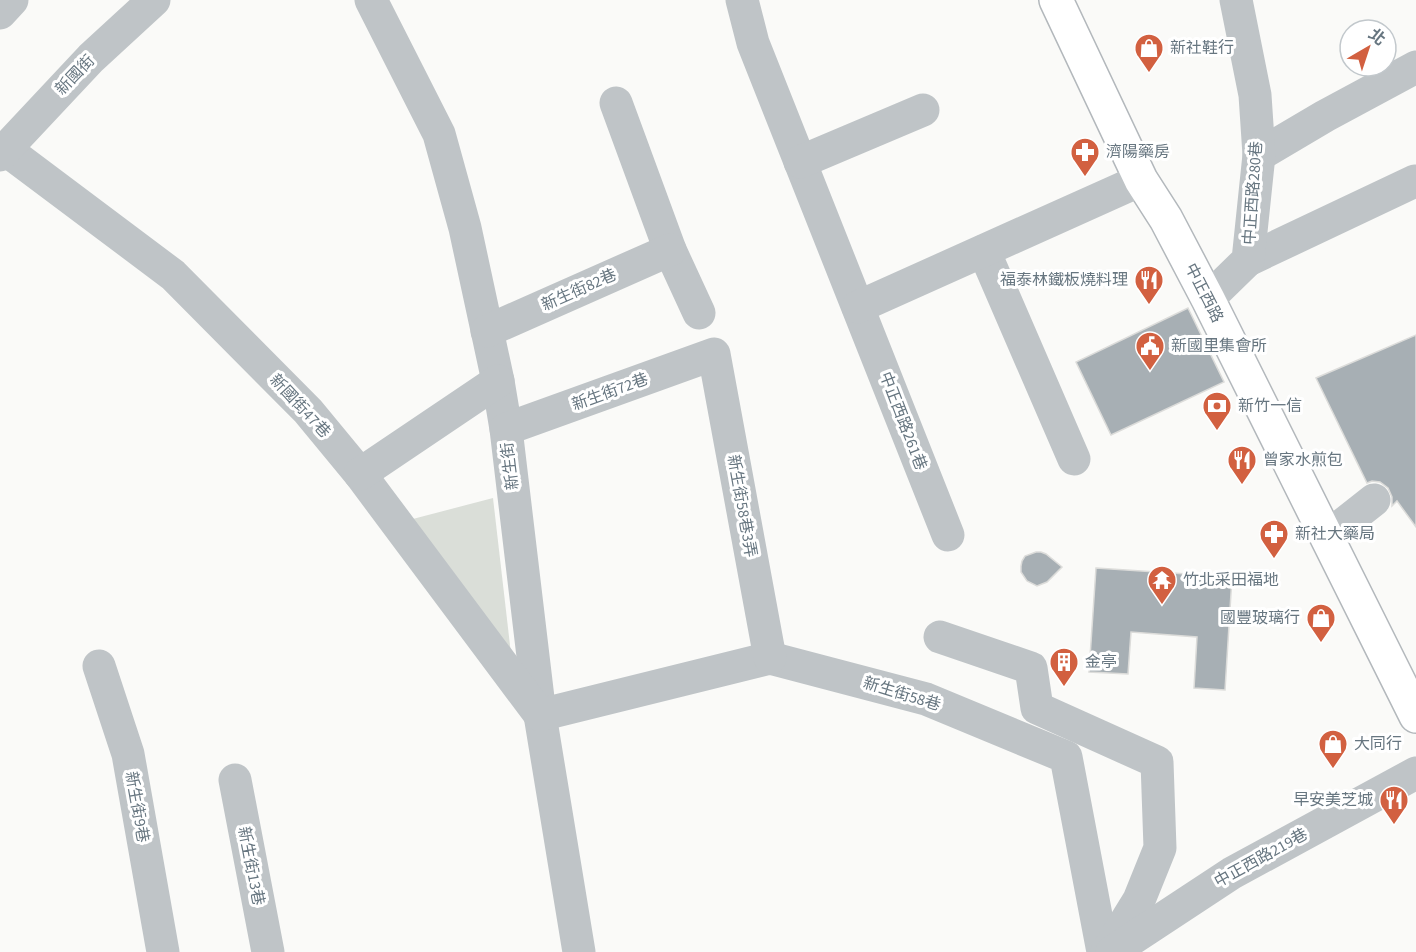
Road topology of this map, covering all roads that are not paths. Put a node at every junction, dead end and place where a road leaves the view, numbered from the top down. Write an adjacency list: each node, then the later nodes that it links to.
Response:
1 (12, 0): 7 (street)
2 (371, 0): 22 (street, 新生街)
3 (742, 0): 13 (street, 中正西路261巷)
4 (1056, 0): 14 (main road, 中正西路)
5 (1236, 0): 12 (street, 中正西路280巷)
6 (142, 4): 11 (street, 新國街)
7 (0, 13)
8 (1416, 67): 12 (street)
9 (616, 103): 16 (street)
10 (923, 110): 13 (street)
11 (3, 152): 27 (street, 新國街47巷)
12 (1259, 155): 18 (street, 中正西路280巷)
13 (800, 162): 20 (street, 中正西路261巷)
14 (1141, 180): 17 (street); 19 (main road, 中正西路)
15 (1415, 181): 18 (street)
16 (670, 250): 21 (street); 22 (street, 新生街82巷)
17 (984, 251): 20 (street); 26 (street)
18 (1248, 260): 19 (street, 中正西路280巷)
19 (1208, 299): 30 (main road, 中正西路)
20 (858, 307): 29 (street, 中正西路261巷)
21 (699, 313)
22 (487, 331): 24 (street, 新生街)
23 (714, 354): 25 (street, 新生街72巷); 32 (street, 新生街58巷3弄)
24 (498, 381): 25 (street, 新生街); 27 (street)
25 (506, 429): 34 (street, 新生街)
26 (1074, 459)
27 (360, 474): 34 (street, 新國街47巷)
28 (1374, 500): 30 (street)
29 (948, 536)
30 (1327, 537): 35 (main road, 中正西路)
31 (940, 637): 41 (street)
32 (770, 658): 34 (street, 新生街58巷); 41 (street, 新生街58巷)
33 (99, 666): 38 (street, 新生街9巷)
34 (540, 715): 40 (street, 新生街)
35 (1416, 716)
36 (1416, 773): 42 (street, 中正西路219巷)
37 (235, 780): 39 (street, 新生街13巷)
38 (162, 952)
39 (268, 952)
40 (579, 952)
41 (1105, 952)
42 (1112, 952)

